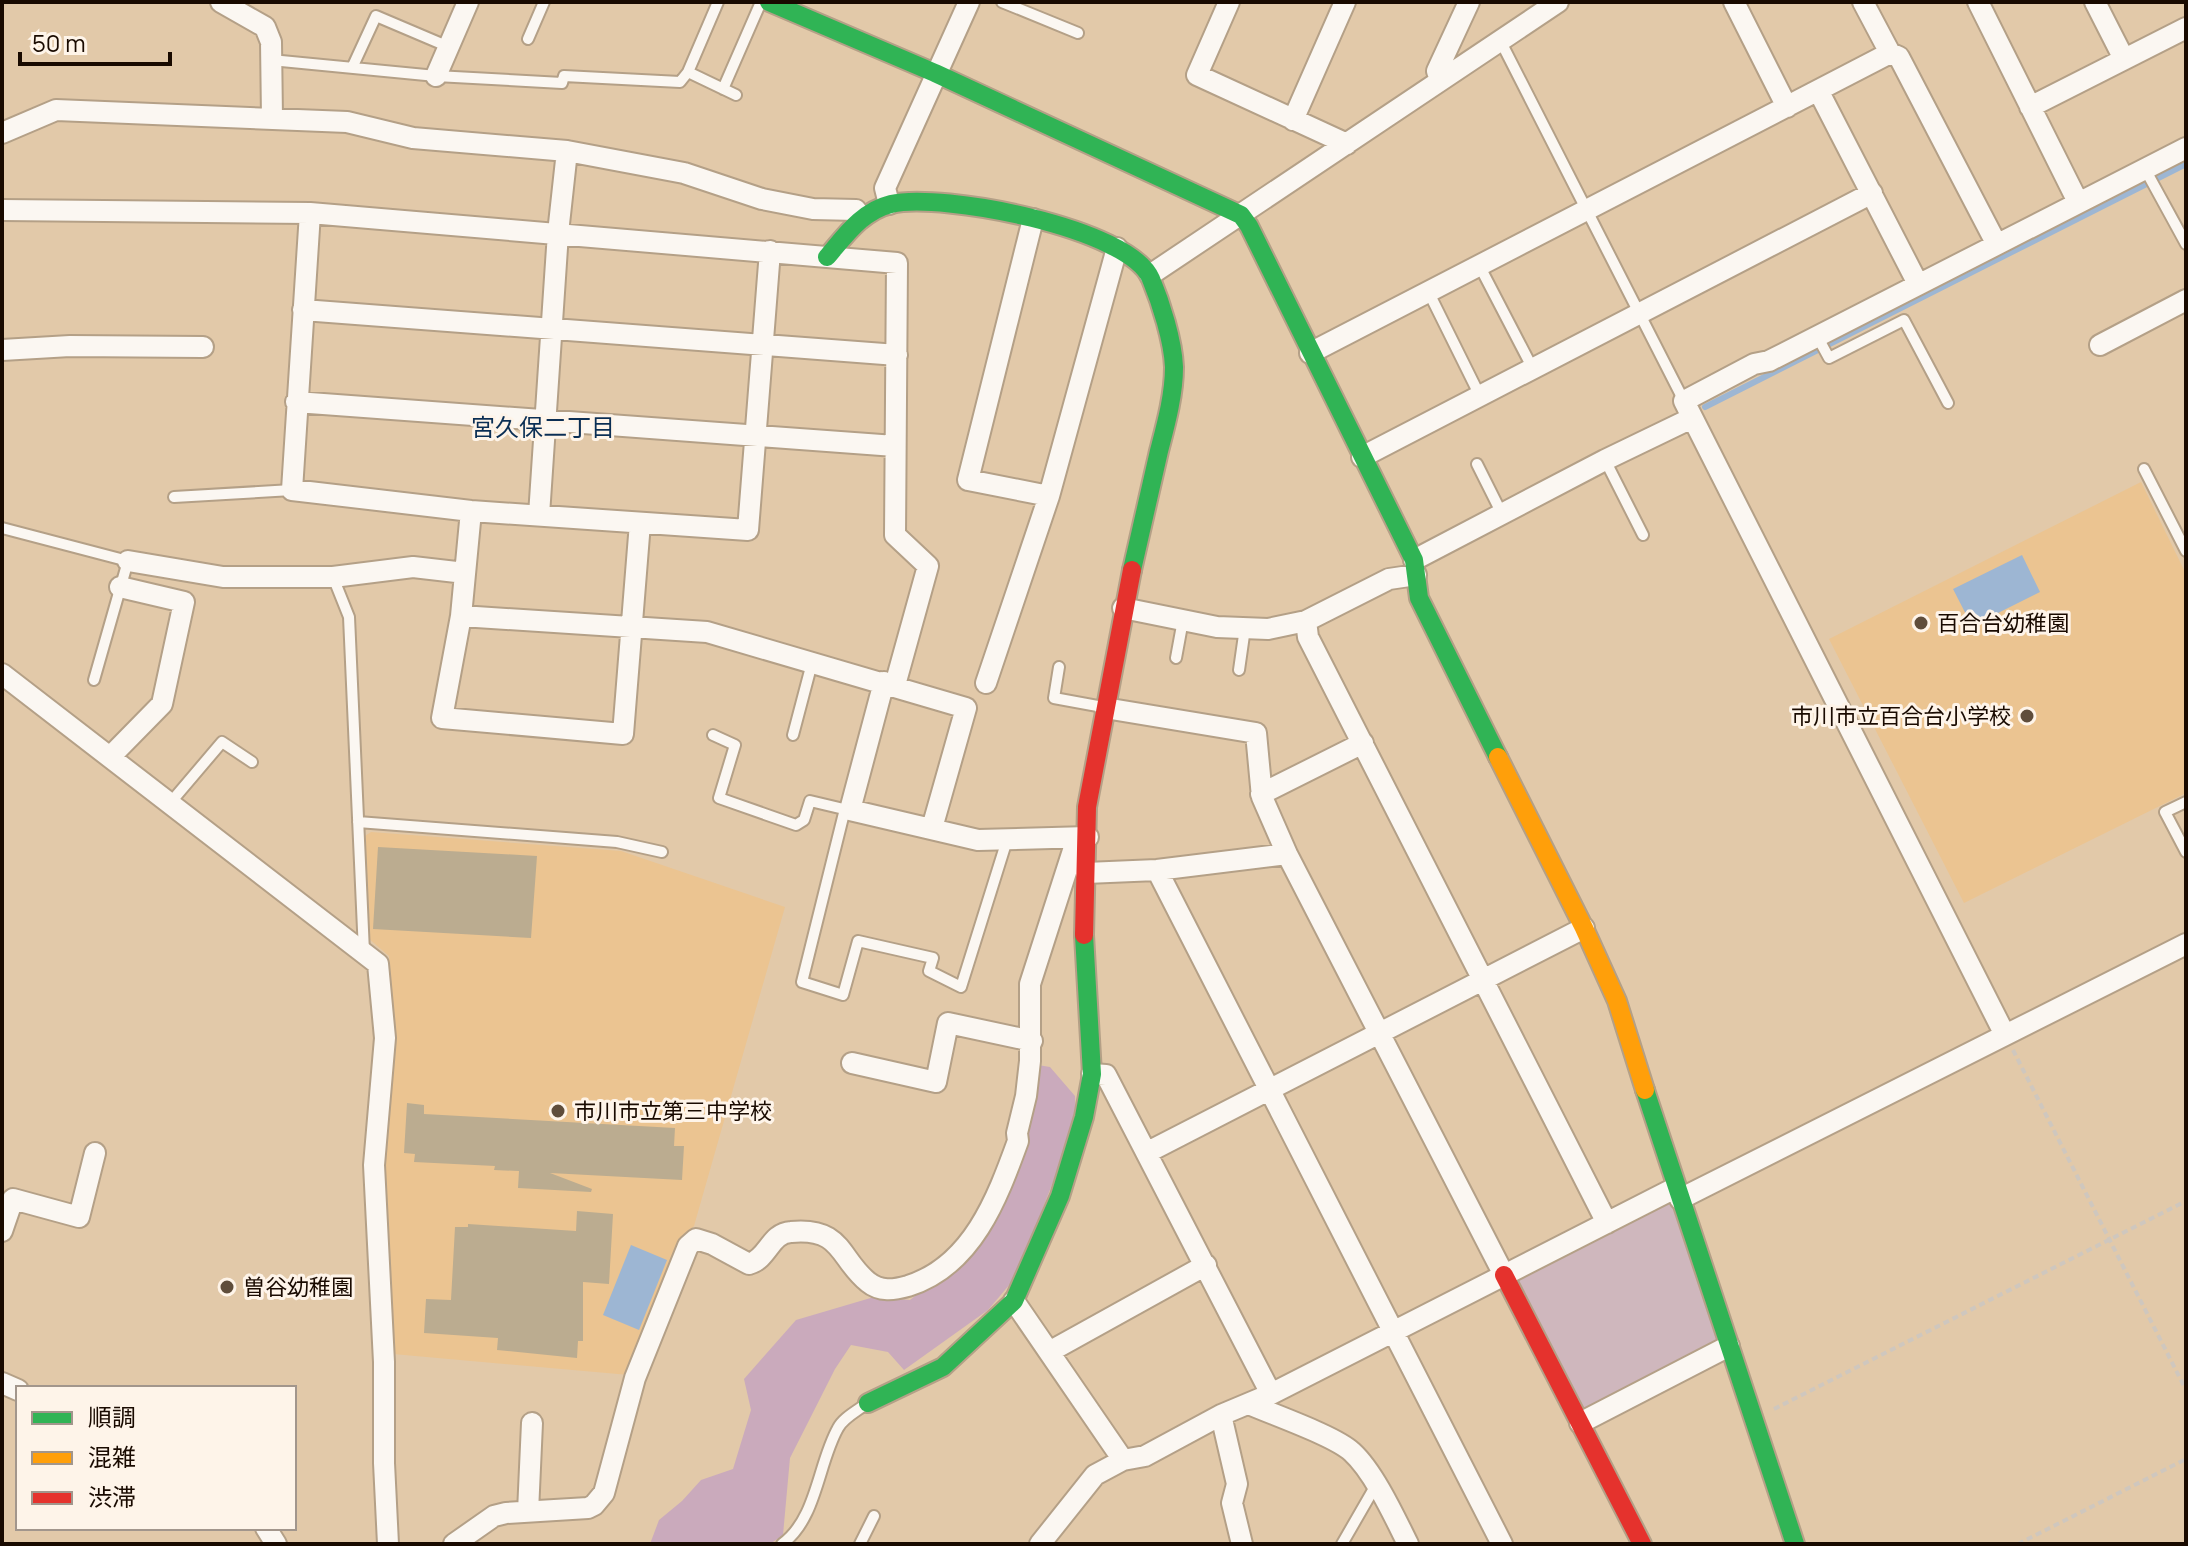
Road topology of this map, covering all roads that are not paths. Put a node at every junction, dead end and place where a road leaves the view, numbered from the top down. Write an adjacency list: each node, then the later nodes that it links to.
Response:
1 (221, 2): 24 (street)
2 (468, 2): 21 (street)
3 (544, 2): 19 (lane)
4 (718, 2): 26 (lane)
5 (761, 2): 30 (lane)
6 (769, 2): 27 (street)
7 (969, 2): 27 (street)
8 (1002, 2): 18 (lane)
9 (1345, 2): 36 (street)
10 (1469, 2): 29 (street)
11 (1558, 2): 20 (street)
12 (1734, 2): 33 (street)
13 (1863, 2): 22 (street)
14 (1978, 2): 34 (street)
15 (2095, 2): 23 (street)
16 (1224, 4): 36 (street)
17 (2186, 28): 23 (street)
18 (1078, 33)
19 (528, 39)
20 (1501, 42): 29 (street); 46 (lane)
21 (449, 47): 25 (lane); 28 (street)
22 (1890, 53): 31 (street); 52 (street)
23 (2124, 59): 34 (street)
24 (271, 60): 25 (lane); 35 (street)
25 (352, 68): 28 (lane)
26 (688, 72): 28 (lane); 30 (lane)
27 (935, 73): 44 (street); 48 (street)
28 (436, 76)
29 (1440, 80): 38 (street)
30 (723, 89): 32 (lane)
31 (1819, 92): 33 (street); 42 (street)
32 (736, 95)
33 (1787, 107): 46 (street)
34 (2030, 107): 43 (street)
35 (272, 118): 37 (street); 40 (street)
36 (1293, 120): 38 (street)
37 (2, 133)
38 (1347, 144): 48 (street)
39 (2186, 148): 41 (street)
40 (567, 151): 49 (street); 51 (street)
41 (2145, 168): 43 (street); 53 (lane)
42 (1872, 193): 59 (street); 63 (street)
43 (2078, 202): 52 (street)
44 (889, 204): 49 (street); 50 (street)
45 (2, 210): 47 (street)
46 (1585, 210): 57 (street); 63 (lane)
47 (310, 213): 51 (street); 62 (street)
48 (1241, 215): 58 (street); 70 (street)
49 (861, 218): 56 (street)
50 (1033, 219): 54 (street); 85 (street)
51 (558, 233): 55 (street); 64 (street)
52 (1996, 243): 59 (street)
53 (2186, 244)
54 (1117, 248): 58 (street); 85 (street)
55 (770, 251): 56 (street); 66 (street)
56 (827, 257): 71 (street)
57 (1479, 265): 60 (street); 72 (lane)
58 (1150, 275): 99 (street)
59 (1918, 284): 65 (street)
60 (1428, 291): 70 (street); 73 (lane)
61 (2186, 300): 67 (street)
62 (303, 310): 64 (street); 74 (street)
63 (1638, 314): 72 (street); 76 (lane)
64 (551, 329): 66 (street); 77 (street)
65 (1821, 343): 75 (lane); 76 (street)
66 (763, 344): 71 (street); 78 (street)
67 (2100, 345)
68 (203, 347): 69 (street)
69 (2, 350)
70 (1310, 353): 80 (street)
71 (897, 355): 79 (street)
72 (1533, 369): 73 (street)
73 (1480, 396): 80 (street)
74 (296, 402): 77 (street); 84 (street)
75 (1948, 403)
76 (1688, 410): 81 (street); 137 (street)
77 (545, 422): 78 (street); 89 (street)
78 (755, 437): 79 (street); 90 (street)
79 (895, 446): 112 (street)
80 (1362, 457): 95 (street)
81 (1605, 460): 88 (street); 92 (lane)
82 (1477, 464): 88 (lane)
83 (2144, 469): 93 (lane)
84 (292, 490): 86 (lane); 87 (street)
85 (1049, 496): 111 (street)
86 (174, 497)
87 (471, 511): 89 (street); 96 (street)
88 (1502, 514): 95 (street)
89 (539, 515): 90 (street)
90 (640, 523): 103 (street)
91 (2, 528): 94 (lane)
92 (1643, 535)
93 (2186, 551)
94 (128, 561): 97 (street); 98 (lane)
95 (1415, 568): 102 (street); 132 (street)
96 (465, 573): 97 (street); 100 (street)
97 (333, 577): 123 (lane)
98 (120, 587): 110 (lane); 117 (street)
99 (1123, 608): 101 (street); 113 (street)
100 (461, 616): 103 (street); 103 (street)
101 (1183, 620): 104 (street); 105 (lane)
102 (1306, 621): 104 (street); 116 (street)
103 (632, 628): 106 (street)
104 (1245, 628): 108 (lane)
105 (1176, 658)
106 (812, 663): 112 (street); 115 (lane)
107 (1059, 667): 113 (lane)
108 (1239, 670)
109 (2, 674): 117 (street)
110 (94, 680)
111 (986, 683)
112 (890, 684): 122 (street); 124 (street)
113 (1105, 708): 119 (street); 125 (street)
114 (713, 735): 122 (lane)
115 (793, 735)
116 (1363, 743): 119 (street); 135 (street)
117 (111, 756): 120 (street)
118 (252, 762): 120 (lane)
119 (1261, 794): 129 (street)
120 (171, 802): 134 (street)
121 (2186, 802): 128 (lane)
122 (847, 810): 124 (street); 126 (lane)
123 (358, 822): 127 (lane); 134 (lane)
124 (932, 828): 126 (street)
125 (1082, 838): 126 (street); 131 (street); 138 (street)
126 (1007, 840)
127 (662, 852)
128 (2186, 852)
129 (1287, 854): 130 (street); 136 (street)
130 (1157, 870): 131 (street); 141 (street)
131 (1086, 873): 140 (street)
132 (1584, 928): 135 (street); 144 (street)
133 (2186, 944): 137 (street)
134 (364, 953): 163 (street)
135 (1484, 980): 136 (street); 145 (street)
136 (1379, 1034): 141 (street); 148 (street)
137 (2005, 1035): 144 (street)
138 (1032, 1041): 139 (street); 161 (street)
139 (852, 1063)
140 (1092, 1074): 142 (street); 149 (street)
141 (1271, 1090): 142 (street); 150 (street)
142 (1148, 1152): 147 (street)
143 (95, 1153): 146 (street)
144 (1678, 1193): 145 (street); 151 (street)
145 (1607, 1223): 148 (street)
146 (2, 1231)
147 (1206, 1265): 152 (street); 153 (street)
148 (1504, 1275): 150 (street); 158 (street)
149 (1014, 1301): 152 (street); 154 (street)
150 (1393, 1332): 153 (street); 171 (street)
151 (1729, 1346): 158 (street); 173 (street)
152 (1049, 1352): 159 (street)
153 (1271, 1394): 155 (street)
154 (868, 1403): 165 (lane)
155 (1249, 1404): 156 (street); 160 (street)
156 (1221, 1415): 159 (street); 168 (street)
157 (532, 1423): 161 (street)
158 (1580, 1423): 172 (street)
159 (1123, 1460): 167 (street)
160 (1376, 1485): 169 (lane); 170 (street)
161 (528, 1512): 164 (street)
162 (874, 1516): 166 (lane)
163 (388, 1544)
164 (454, 1544)
165 (782, 1544)
166 (860, 1544)
167 (1040, 1544)
168 (1242, 1544)
169 (1342, 1544)
170 (1408, 1544)
171 (1502, 1544)
172 (1642, 1544)
173 (1795, 1544)

